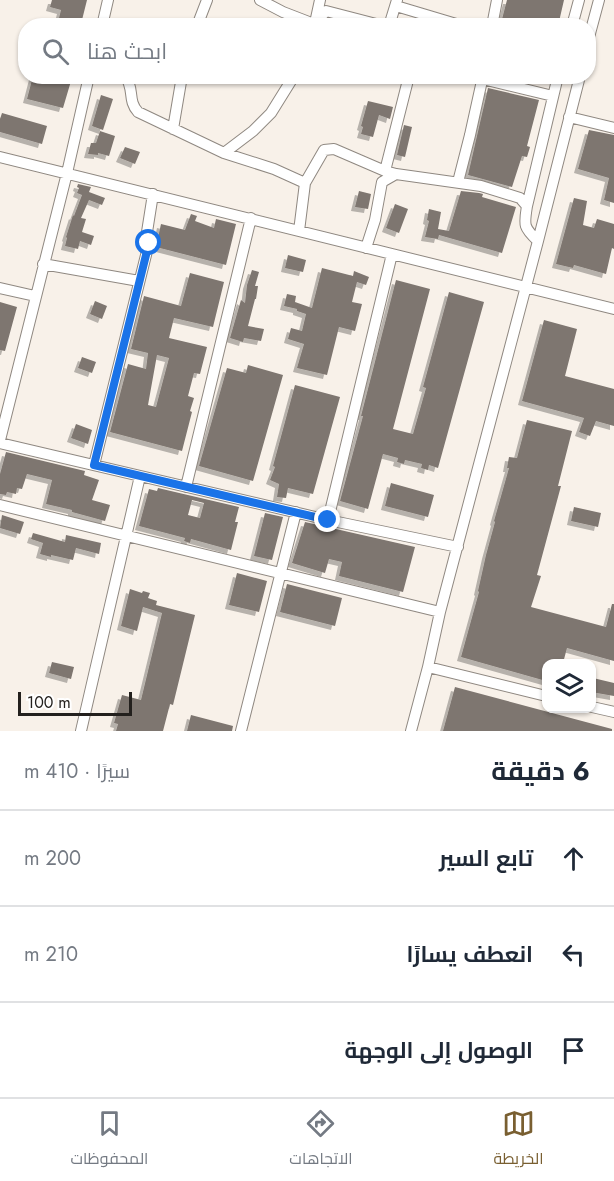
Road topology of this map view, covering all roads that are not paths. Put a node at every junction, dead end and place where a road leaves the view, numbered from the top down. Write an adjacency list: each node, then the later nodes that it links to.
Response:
1 (108, 0): 9 (street)
2 (207, 0): 10 (street)
3 (260, 0): 11 (street)
4 (320, 0): 12 (street)
5 (497, 0): 17 (street)
6 (579, 0): 18 (street)
7 (599, 0): 19 (street)
8 (396, 3): 15 (street); 16 (street)
9 (104, 18)
10 (200, 18)
11 (297, 18)
12 (316, 18)
13 (320, 18): 14 (street)
14 (354, 18)
15 (391, 18)
16 (440, 18)
17 (494, 18)
18 (574, 18)
19 (594, 18)
20 (87, 84): 36 (street)
21 (130, 84): 32 (street)
22 (181, 84): 32 (street)
23 (289, 84): 33 (street)
24 (407, 84): 35 (street)
25 (482, 84): 37 (street)
26 (506, 84): 29 (street)
27 (556, 84): 29 (street)
28 (578, 84): 30 (street)
29 (553, 96): 40 (street)
30 (569, 117): 31 (street); 43 (street)
31 (614, 128)
32 (173, 129): 33 (street)
33 (224, 153): 38 (street)
34 (0, 157): 36 (street)
35 (390, 172): 37 (street); 38 (street); 44 (street)
36 (66, 173): 39 (street); 46 (street)
37 (458, 182): 40 (street)
38 (305, 183): 42 (street)
39 (153, 194): 41 (street); 47 (street)
40 (527, 206): 43 (street)
41 (250, 218): 42 (street); 55 (street)
42 (298, 231): 44 (street)
43 (538, 241): 49 (street)
44 (366, 248): 45 (street)
45 (392, 254): 49 (street); 58 (street)
46 (43, 264): 47 (street); 50 (street)
47 (139, 281): 53 (street)
48 (0, 288): 50 (street)
49 (526, 288): 51 (street); 60 (street)
50 (35, 296): 52 (street)
51 (614, 309)
52 (0, 441): 53 (street)
53 (94, 465): 54 (street)
54 (140, 476): 55 (street); 59 (street)
55 (186, 487): 57 (street)
56 (0, 505): 59 (street)
57 (296, 512): 58 (street); 61 (street)
58 (328, 520): 60 (street)
59 (126, 536): 61 (street); 67 (street)
60 (458, 547): 62 (street)
61 (281, 573): 62 (street); 68 (street)
62 (440, 612): 63 (street)
63 (428, 667): 64 (street); 69 (street)
64 (542, 695)
65 (596, 708): 66 (street)
66 (614, 712)
67 (81, 731)
68 (241, 731)
69 (411, 731)

